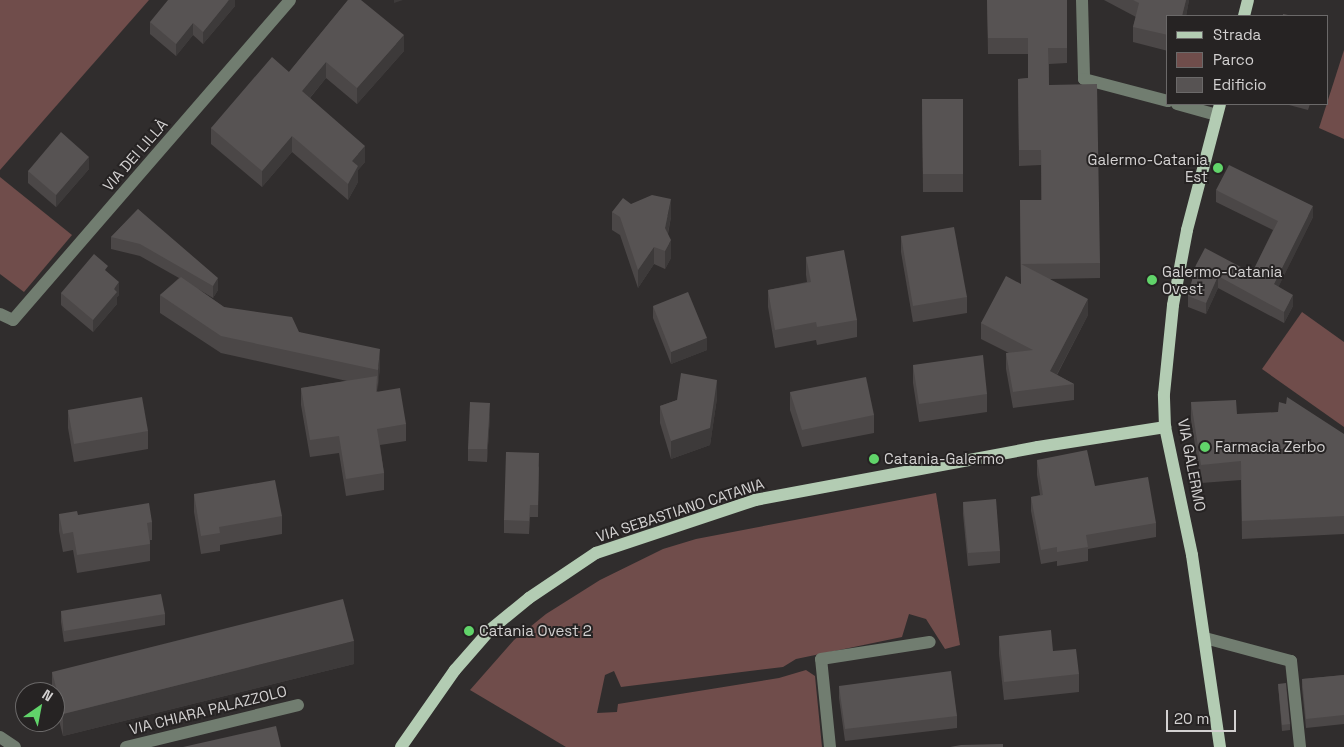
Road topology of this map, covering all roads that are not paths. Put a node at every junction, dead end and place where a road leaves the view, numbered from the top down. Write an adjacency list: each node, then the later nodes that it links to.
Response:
1 (290, 0): 8 (street, VIA DEI LILLÀ)
2 (1082, 0): 5 (street)
3 (1248, 0): 4 (main road)
4 (1244, 15)
5 (1166, 100)
6 (1185, 105): 7 (street)
7 (1218, 109): 9 (main road, VIA GALERMO)
8 (0, 314)
9 (1166, 427): 10 (main road, VIA GALERMO); 16 (main road, VIA SEBASTIANO CATANIA)
10 (1205, 638): 18 (main road, VIA GALERMO); 19 (street)
11 (930, 642): 17 (street)
12 (298, 704): 15 (street, VIA CHIARA PALAZZOLO)
13 (0, 737): 14 (street)
14 (15, 747)
15 (126, 747)
16 (401, 747)
17 (830, 747)
18 (1220, 747)
19 (1300, 747)

